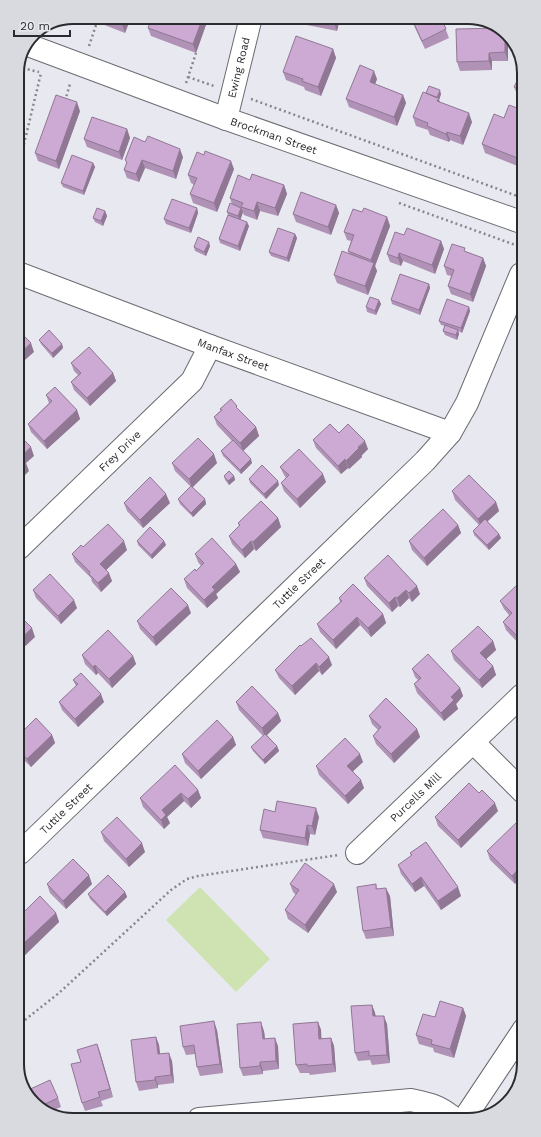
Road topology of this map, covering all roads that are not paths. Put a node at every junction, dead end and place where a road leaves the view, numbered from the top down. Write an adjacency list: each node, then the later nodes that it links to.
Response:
1 (249, 24): 3 (street, Ewing Road)
2 (32, 46): 3 (street, Brockman Street)
3 (226, 119): 4 (street, Brockman Street)
4 (517, 221)
5 (24, 274): 7 (street, Manfax Street)
6 (517, 284): 8 (street, Tuttle Street)
7 (210, 346): 8 (street, Manfax Street); 9 (street, Frey Drive)
8 (450, 433): 13 (street, Tuttle Street)
9 (24, 543)
10 (517, 700): 11 (street, Purcells Mill)
11 (474, 742): 12 (street); 14 (street, Purcells Mill)
12 (517, 786)
13 (24, 849)
14 (357, 853)
15 (517, 1040): 18 (street)
16 (266, 1113): 17 (street)
17 (447, 1113)
18 (468, 1113)

